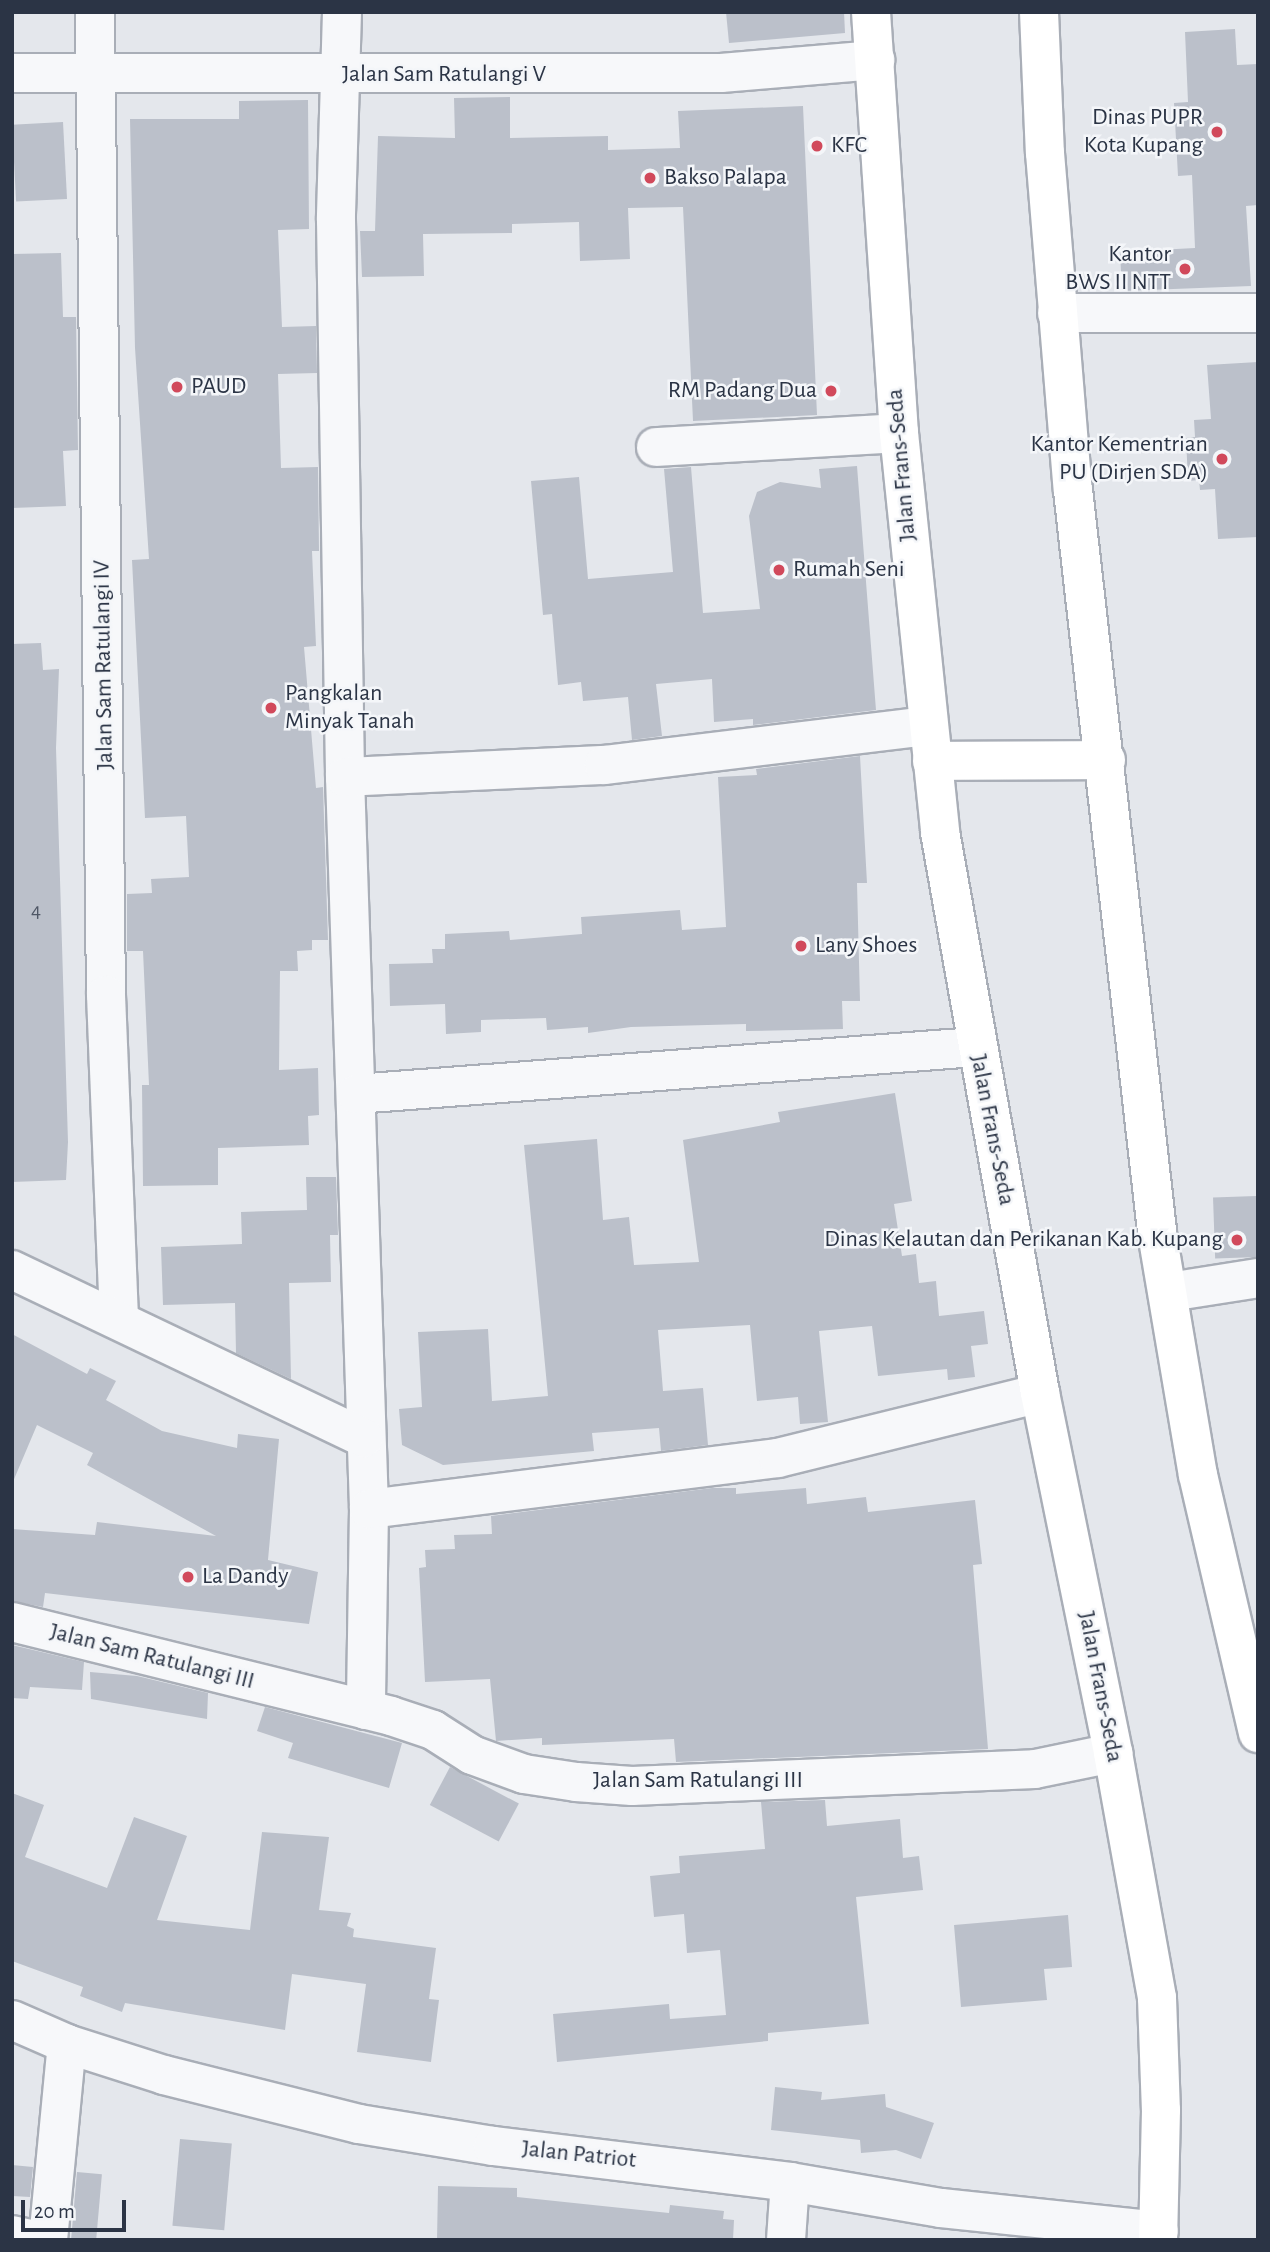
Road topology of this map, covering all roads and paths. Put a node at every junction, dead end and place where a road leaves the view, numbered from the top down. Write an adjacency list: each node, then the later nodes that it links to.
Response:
1 (95, 12): 7 (street, Jalan Sam Ratulangi IV)
2 (342, 12): 8 (street)
3 (871, 12): 5 (main road, Jalan Frans-Seda)
4 (1039, 12): 9 (main road)
5 (875, 60): 8 (street, Jalan Sam Ratulangi V); 11 (main road, Jalan Frans-Seda)
6 (12, 73): 7 (street, Jalan Sam Ratulangi V)
7 (93, 75): 8 (street, Jalan Sam Ratulangi V); 21 (street, Jalan Sam Ratulangi IV)
8 (342, 75): 15 (street)
9 (1057, 313): 10 (street); 14 (main road)
10 (1258, 313)
11 (899, 433): 12 (street); 13 (main road, Jalan Frans-Seda)
12 (656, 447)
13 (930, 744): 14 (main road); 15 (street); 16 (main road, Jalan Frans-Seda)
14 (1106, 760): 20 (main road)
15 (345, 778): 17 (street)
16 (976, 1047): 17 (street); 22 (main road, Jalan Frans-Seda)
17 (356, 1094): 23 (street)
18 (12, 1270): 21 (street)
19 (1258, 1278): 20 (street)
20 (1169, 1292): 27 (main road)
21 (119, 1318): 23 (street)
22 (1040, 1393): 24 (street); 28 (main road, Jalan Frans-Seda)
23 (364, 1438): 24 (street)
24 (369, 1509): 26 (street)
25 (12, 1622): 26 (street, Jalan Sam Ratulangi III)
26 (366, 1710): 28 (street, Jalan Sam Ratulangi III)
27 (1258, 1733)
28 (1113, 1753): 33 (main road, Jalan Frans-Seda)
29 (12, 2020): 30 (street, Jalan Patriot)
30 (67, 2044): 31 (street, Jalan Patriot); 35 (street)
31 (790, 2182): 33 (street, Jalan Patriot); 36 (street)
32 (12, 2235): 34 (street)
33 (1159, 2236)
34 (35, 2240)
35 (48, 2240)
36 (786, 2240)

